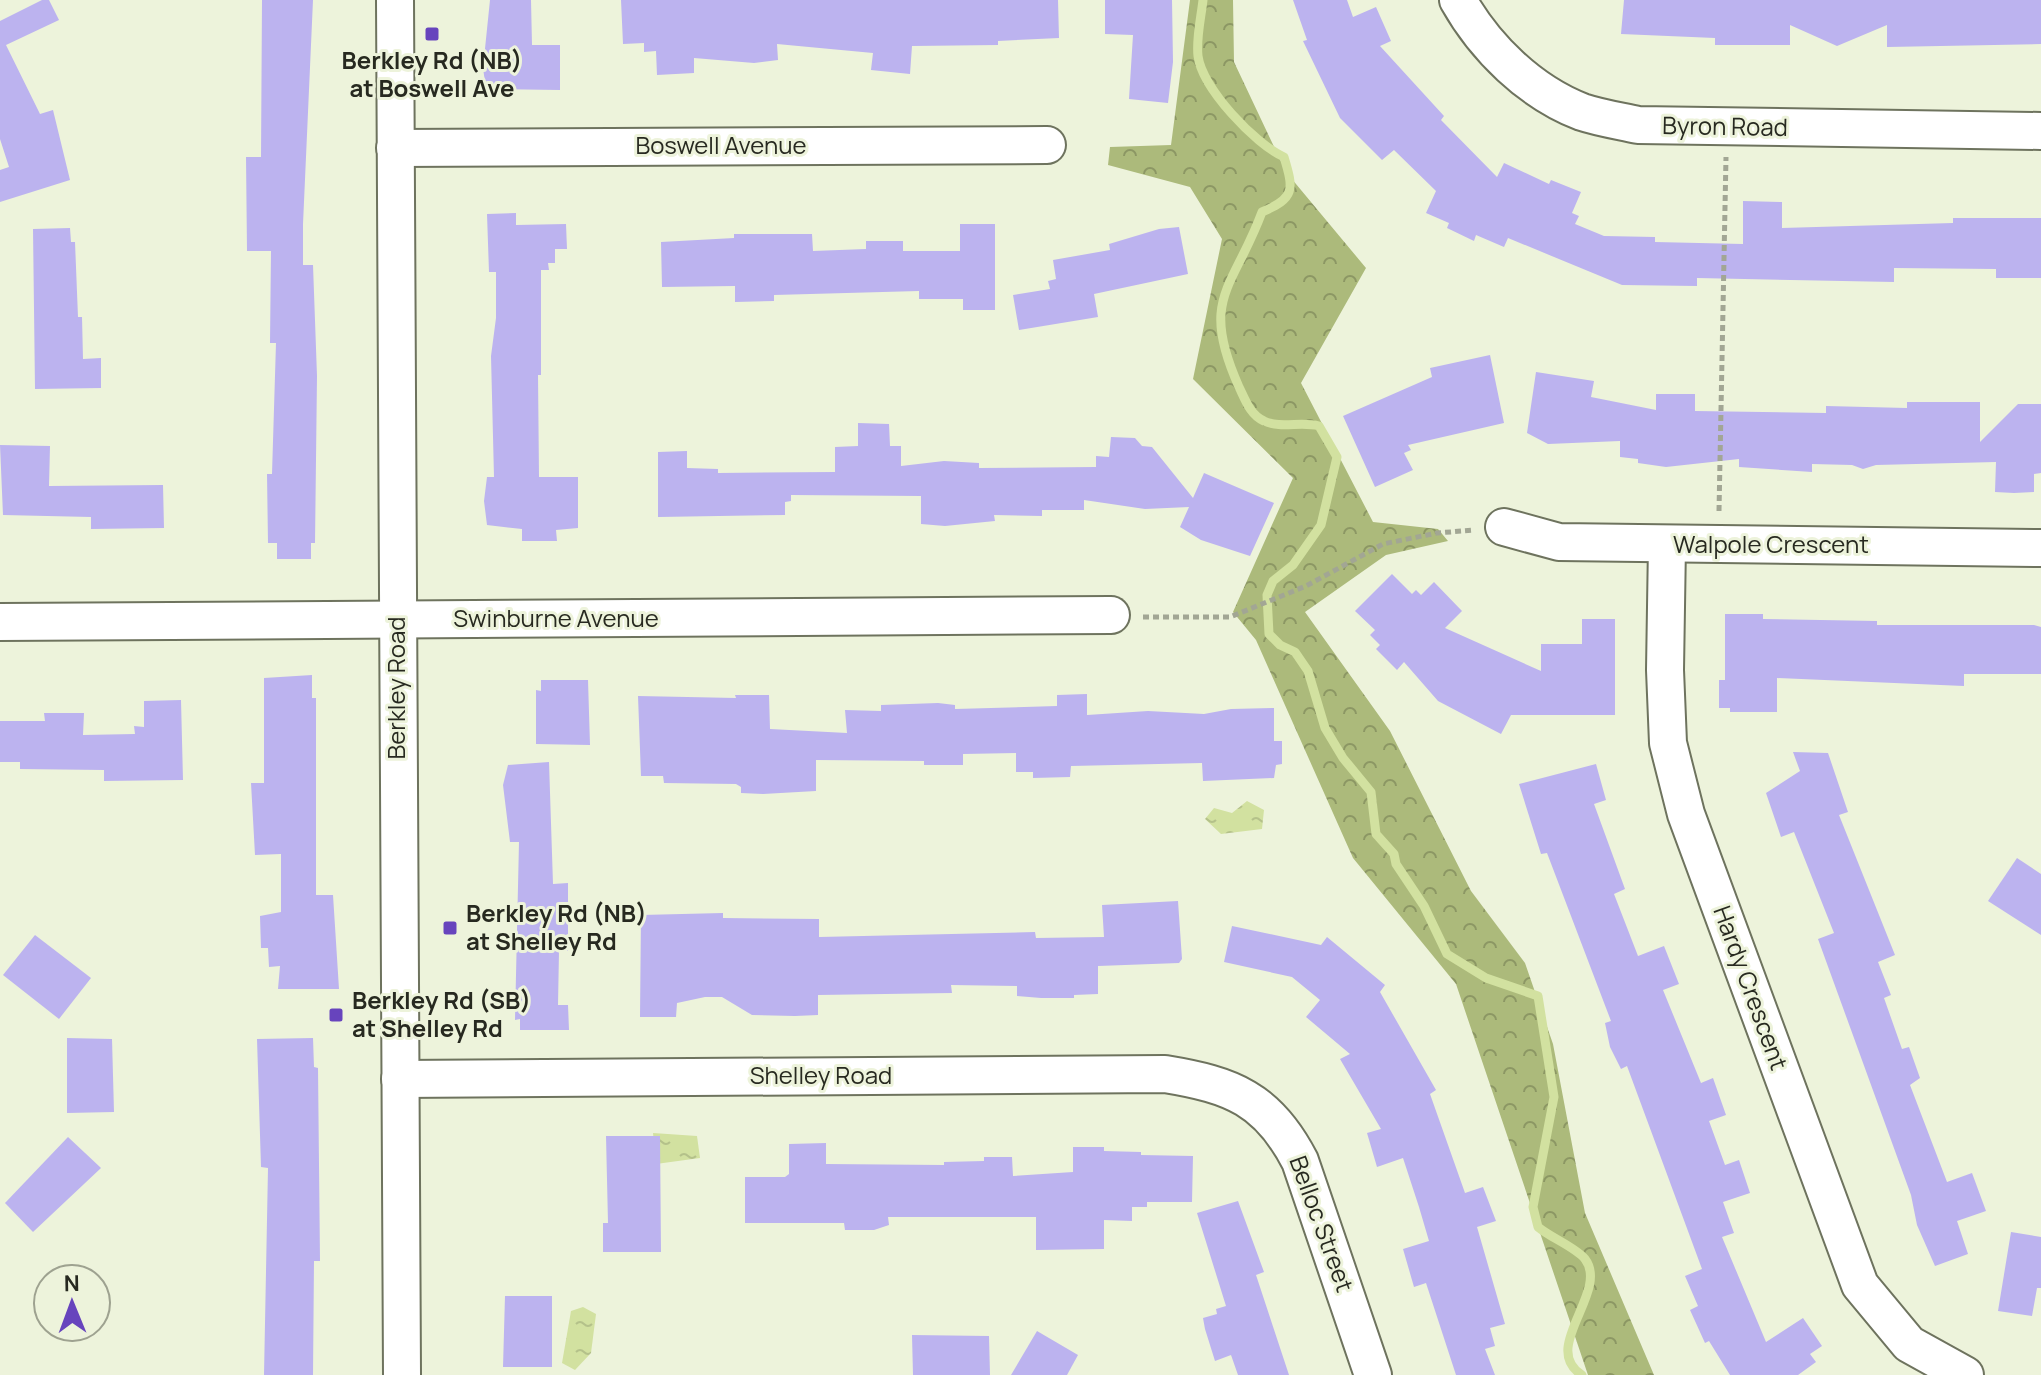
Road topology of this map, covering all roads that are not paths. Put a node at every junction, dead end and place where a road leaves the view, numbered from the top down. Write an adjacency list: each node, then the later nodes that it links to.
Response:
1 (395, 0): 5 (street, Berkley Road)
2 (1458, 0): 3 (street, Byron Road)
3 (2041, 131)
4 (1047, 145): 5 (street, Boswell Avenue)
5 (395, 148): 10 (street, Berkley Road)
6 (1504, 527): 7 (street, Walpole Crescent)
7 (1667, 544): 8 (street, Walpole Crescent); 16 (street, Hardy Crescent)
8 (2041, 548)
9 (1111, 615): 10 (street, Swinburne Avenue)
10 (396, 621): 11 (street, Swinburne Avenue); 12 (street, Berkley Road)
11 (0, 622)
12 (400, 1079): 13 (street, Shelley Road); 14 (street, Berkley Road)
13 (1239, 1092): 15 (street, Belloc Street)
14 (402, 1375)
15 (1373, 1375)
16 (1965, 1375)

